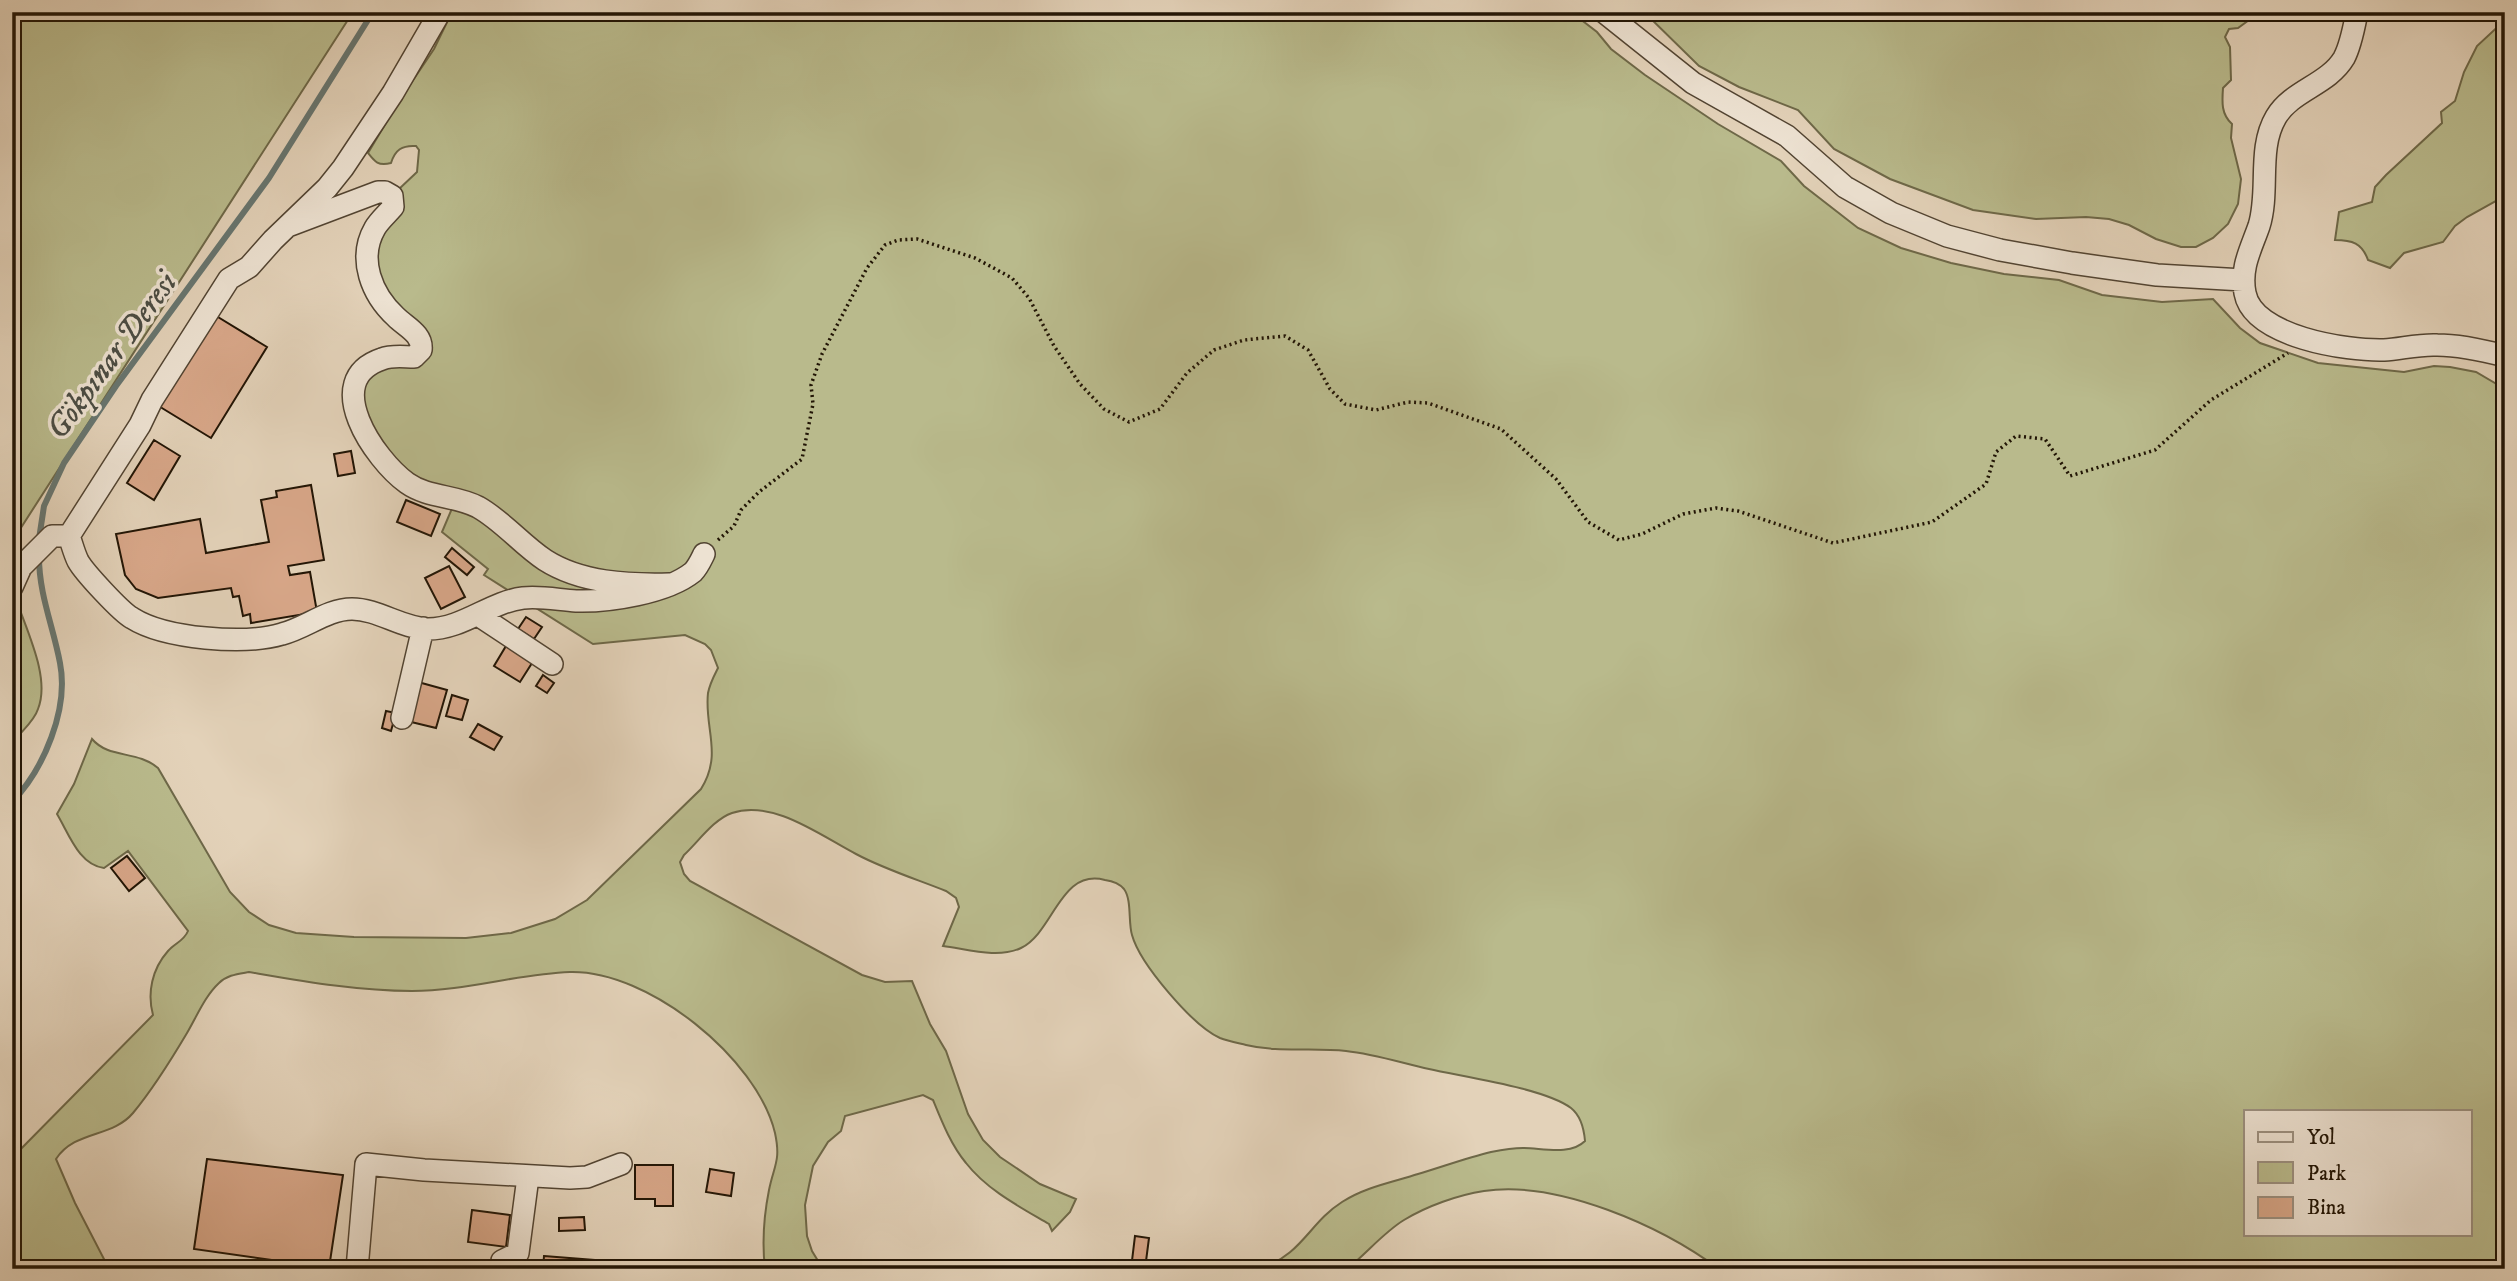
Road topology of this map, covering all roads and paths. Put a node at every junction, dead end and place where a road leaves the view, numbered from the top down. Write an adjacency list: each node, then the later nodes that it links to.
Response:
1 (440, 12): 4 (street)
2 (1604, 12): 5 (street)
3 (2357, 12): 5 (street)
4 (288, 226): 8 (street); 11 (street)
5 (2243, 280): 6 (street)
6 (2309, 340): 7 (street); 9 (path)
7 (2505, 356)
8 (61, 536): 10 (street); 13 (street)
9 (704, 554): 11 (street)
10 (16, 577)
11 (669, 584): 12 (street)
12 (478, 615): 13 (street); 14 (street)
13 (423, 628): 15 (street)
14 (552, 664)
15 (402, 718)
16 (621, 1164): 17 (street)
17 (528, 1177): 18 (street); 19 (street)
18 (357, 1269)
19 (501, 1269)

